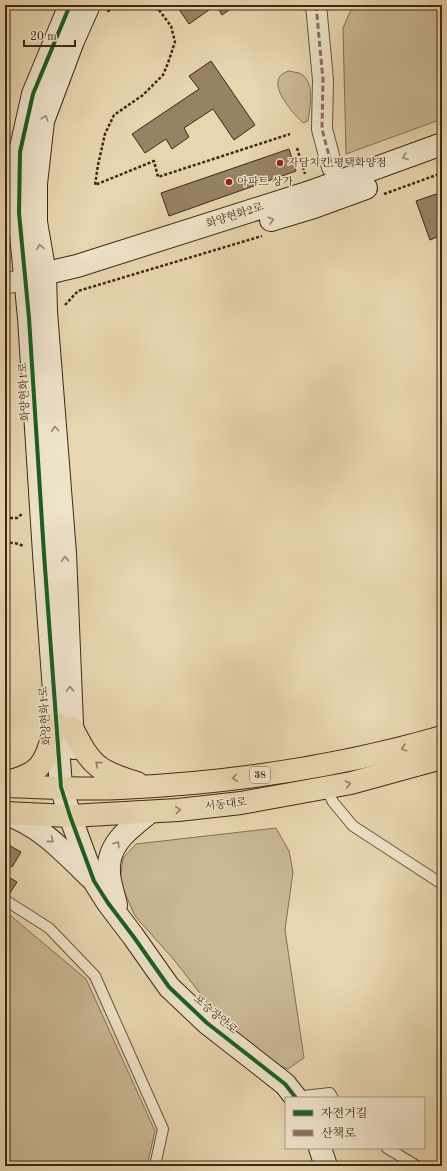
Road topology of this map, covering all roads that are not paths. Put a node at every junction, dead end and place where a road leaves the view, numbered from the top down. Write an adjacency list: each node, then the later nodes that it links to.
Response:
1 (70, 5): 7 (street, 화양현화1로)
2 (89, 5): 7 (street, 화양현화1로, one-way to 2)
3 (316, 5): 6 (street)
4 (442, 144): 7 (street, 화양현화2로, one-way to 7)
5 (442, 160): 7 (street, 화양현화2로, one-way to 5)
6 (332, 167)
7 (29, 282): 8 (street, 화양현화1로)
8 (64, 725): 11 (main road); 12 (main road, one-way to 8); 13 (street, 화양현화1로)
9 (442, 737): 12 (main road, 38, one-way to 12)
10 (442, 758): 14 (main road, 서동대로 / 38, one-way to 10)
11 (5, 785): 13 (main road, 38)
12 (145, 786): 13 (main road, 38)
13 (68, 788): 17 (street, 화양현화1로)
14 (326, 788): 15 (main road, 서동대로 / 38, one-way to 14); 19 (lane)
15 (150, 812): 17 (main road, 서동대로 / 38); 21 (street, one-way to 15)
16 (5, 813): 17 (main road, 서동대로 / 38); 18 (street, one-way to 18)
17 (77, 815): 18 (street); 21 (street)
18 (94, 881): 21 (street)
19 (442, 884)
20 (5, 900): 27 (lane)
21 (112, 906): 22 (street, 포승장안로)
22 (295, 1097)
23 (303, 1097): 24 (lane)
24 (332, 1097)
25 (320, 1149): 28 (street)
26 (390, 1149): 29 (lane)
27 (155, 1166)
28 (326, 1166)
29 (417, 1166)

